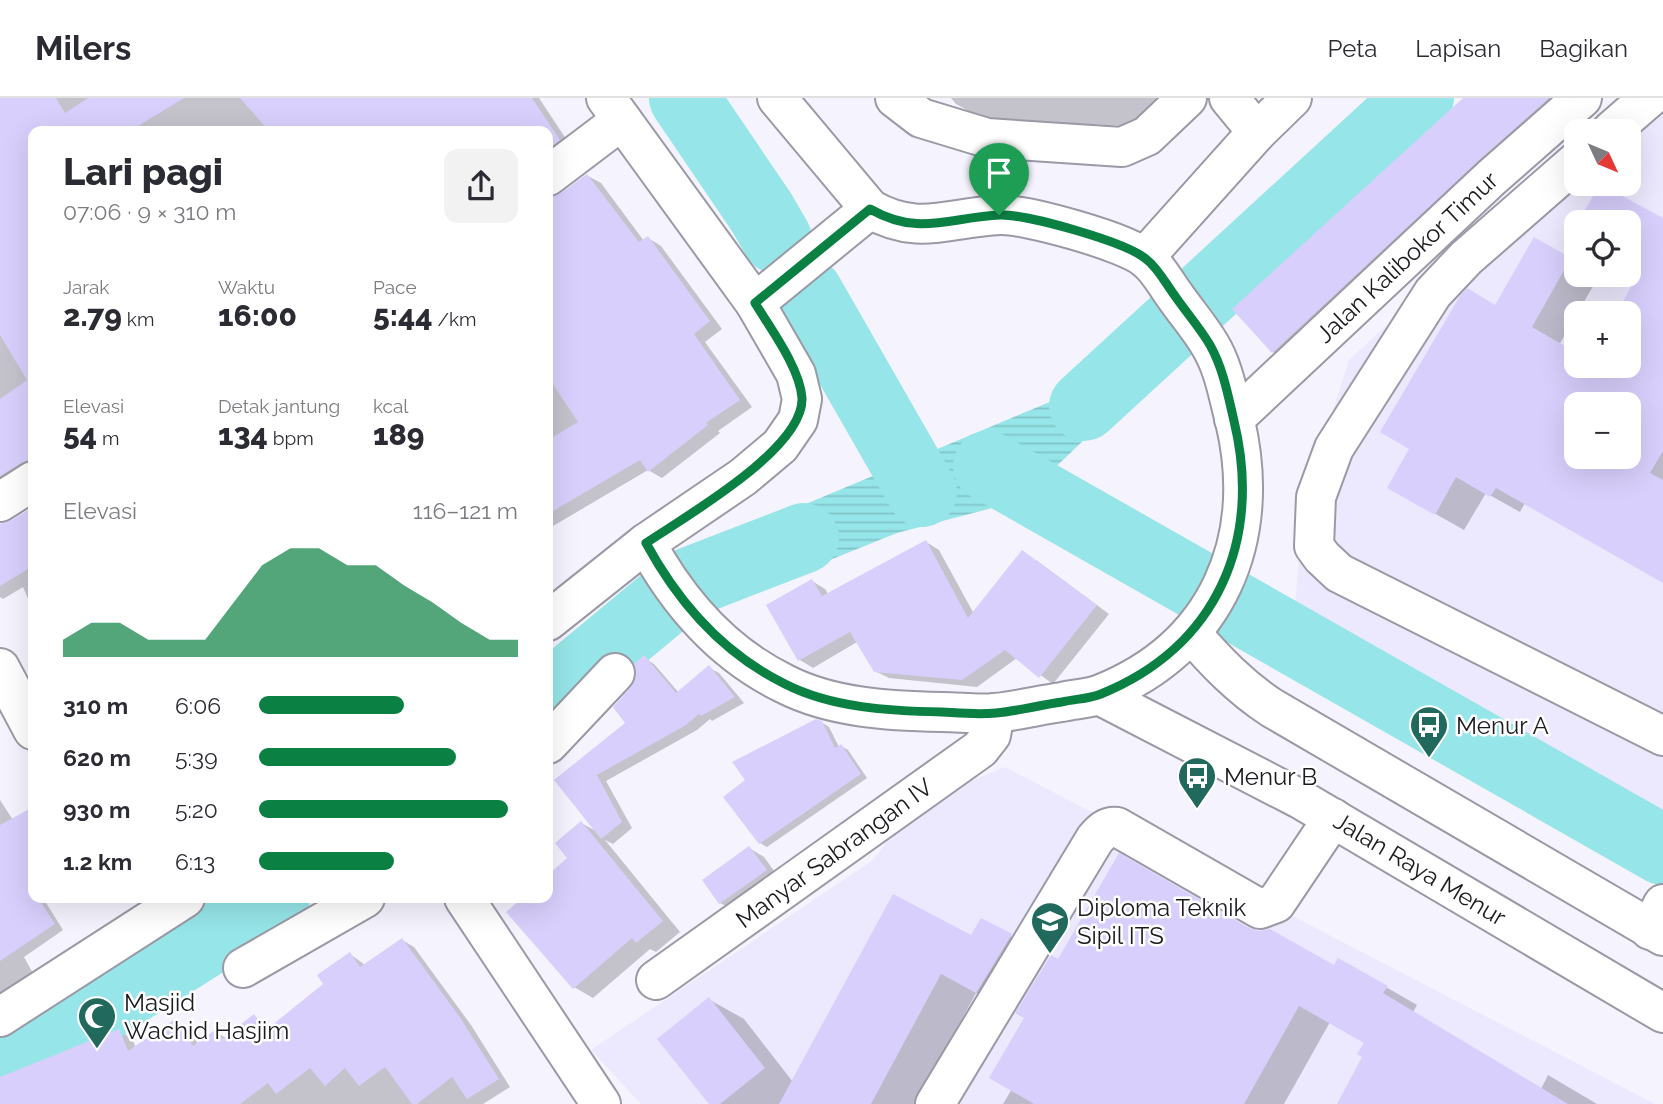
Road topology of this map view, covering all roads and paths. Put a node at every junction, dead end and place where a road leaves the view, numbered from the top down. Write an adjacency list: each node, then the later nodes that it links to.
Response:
1 (777, 98): 13 (main road)
2 (895, 98): 3 (main road)
3 (1187, 98)
4 (1228, 98): 10 (main road)
5 (1292, 98): 10 (main road)
6 (1582, 98): 16 (main road, Jalan Kalibokor Timur)
7 (1649, 98): 9 (main road)
8 (614, 109): 11 (main road); 15 (main road)
9 (1625, 119)
10 (1257, 132): 14 (main road)
11 (553, 171)
12 (1564, 172): 27 (main road)
13 (870, 209): 14 (main road); 15 (main road)
14 (1150, 263): 16 (main road)
15 (755, 303): 19 (main road)
16 (1234, 419): 20 (main road)
17 (28, 484): 18 (main road)
18 (0, 502)
19 (646, 543): 21 (main road); 25 (main road)
20 (1210, 605): 24 (main road); 34 (main road)
21 (553, 617)
22 (0, 668): 26 (main road)
23 (615, 673): 28 (main road)
24 (1099, 695): 25 (main road); 29 (main road, Jalan Raya Menur)
25 (995, 713): 36 (main road, Manyar Sabrangan IV)
26 (28, 721)
27 (1663, 736)
28 (553, 739)
29 (1333, 818): 37 (main road, Jalan Raya Menur); 40 (main road)
30 (167, 903): 33 (main road)
31 (356, 903): 35 (main road)
32 (467, 903): 39 (main road)
33 (130, 913): 38 (main road)
34 (1659, 923)
35 (243, 968)
36 (656, 981)
37 (1663, 1013)
38 (0, 1017)
39 (601, 1104)
40 (935, 1104)

